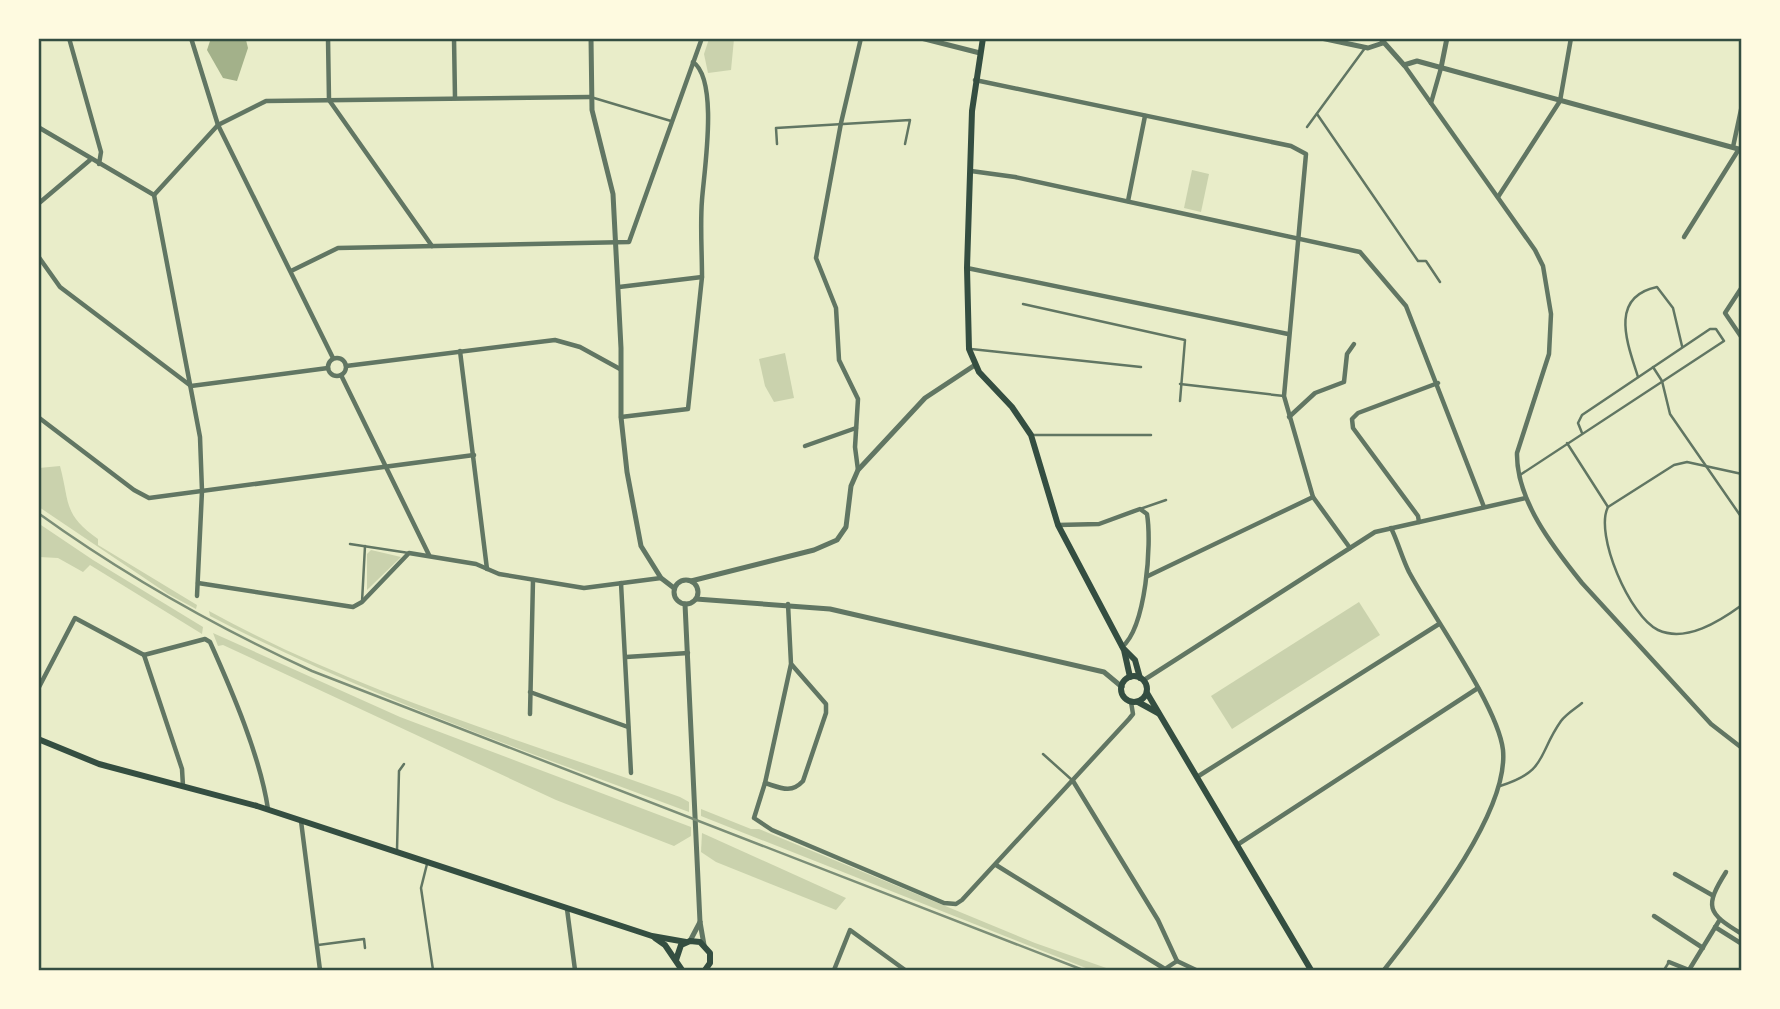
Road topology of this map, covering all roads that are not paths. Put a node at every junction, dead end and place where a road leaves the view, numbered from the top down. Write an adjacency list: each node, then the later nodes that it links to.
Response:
1 (69, 38): 37 (street)
2 (191, 38): 30 (street)
3 (328, 38): 22 (street)
4 (454, 38): 21 (street)
5 (591, 38): 20 (street)
6 (702, 38): 16 (street)
7 (860, 38): 29 (street)
8 (921, 38): 15 (street)
9 (983, 38): 15 (main road)
10 (1321, 38): 14 (street)
11 (1447, 38): 18 (street)
12 (1571, 38): 24 (street)
13 (1381, 41): 14 (street); 17 (street)
14 (1365, 48): 26 (lane)
15 (980, 53): 19 (main road)
16 (693, 62): 28 (street); 50 (street)
17 (1404, 65): 18 (street); 23 (street)
18 (1441, 68): 23 (street); 24 (street)
19 (975, 80): 27 (street); 38 (main road)
20 (590, 97): 21 (street); 28 (lane); 45 (street)
21 (455, 98): 22 (street)
22 (329, 100): 30 (street); 46 (street)
23 (1429, 101): 40 (street)
24 (1560, 101): 35 (street); 40 (street)
25 (1741, 106): 35 (street)
26 (1317, 114): 32 (lane); 51 (lane)
27 (1145, 116): 41 (street); 44 (street)
28 (674, 122): 45 (street)
29 (841, 123): 33 (lane); 34 (lane); 79 (street)
30 (218, 125): 39 (street); 49 (street)
31 (38, 127): 36 (street)
32 (1307, 127)
33 (777, 144)
34 (905, 144)
35 (1738, 149): 43 (street)
36 (90, 160): 37 (street); 42 (street)
37 (99, 164): 39 (street)
38 (971, 172): 41 (street); 48 (main road)
39 (154, 195): 73 (street)
40 (1498, 197): 90 (street)
41 (1128, 201): 44 (street)
42 (38, 204)
43 (1684, 237)
44 (1299, 238): 55 (street); 71 (street)
45 (617, 243): 46 (street); 52 (street)
46 (432, 246): 49 (street)
47 (38, 256): 73 (street)
48 (967, 268): 55 (street); 59 (main road)
49 (291, 271): 61 (street)
50 (702, 277): 52 (street); 77 (street)
51 (1440, 282)
52 (619, 287): 67 (street)
53 (1741, 287): 56 (street)
54 (1023, 304): 72 (lane)
55 (1288, 334): 74 (street)
56 (1741, 338)
57 (1354, 344): 78 (street)
58 (1683, 347): 65 (lane); 69 (lane); 70 (lane)
59 (969, 349): 62 (main road); 64 (lane)
60 (460, 351): 63 (street); 67 (street); 85 (street)
61 (333, 358): 63 (street); 66 (street)
62 (975, 365): 81 (main road); 88 (street)
63 (346, 366): 68 (street)
64 (1141, 367)
65 (1653, 367): 69 (lane); 70 (lane)
66 (328, 368): 68 (street); 73 (street)
67 (620, 369): 77 (street)
68 (341, 375): 86 (street)
69 (1638, 377): 80 (lane)
70 (1662, 381): 80 (lane); 87 (lane)
71 (1438, 383): 95 (street); 99 (street)
72 (1180, 384): 74 (lane); 75 (lane)
73 (191, 386): 91 (street)
74 (1284, 396): 78 (street)
75 (1180, 401)
76 (38, 417): 91 (street)
77 (621, 417): 109 (street)
78 (1289, 417): 92 (street)
79 (856, 428): 84 (street); 88 (street)
80 (1583, 433): 83 (lane)
81 (1031, 435): 82 (lane); 100 (main road)
82 (1151, 435)
83 (1567, 443): 90 (lane); 96 (lane)
84 (805, 446)
85 (474, 455): 86 (street); 107 (street)
86 (385, 466): 91 (street); 106 (street)
87 (1705, 466): 89 (lane); 96 (lane); 98 (lane)
88 (858, 470): 111 (street)
89 (1741, 474)
90 (1519, 476): 93 (street)
91 (202, 491): 112 (street)
92 (1313, 496): 104 (street); 108 (street)
93 (1526, 498): 95 (street); 140 (street)
94 (1167, 500): 97 (lane)
95 (1484, 507): 99 (street)
96 (1608, 507): 120 (lane)
97 (1140, 509): 100 (street); 108 (street)
98 (1741, 517)
99 (1419, 522): 101 (street)
100 (1058, 525): 122 (main road)
101 (1391, 528): 104 (street); 121 (street)
102 (350, 544): 103 (lane)
103 (365, 546): 105 (lane); 117 (lane)
104 (1350, 548): 128 (street)
105 (409, 553): 106 (street); 117 (street)
106 (430, 555): 107 (street)
107 (487, 569): 110 (street)
108 (1147, 576): 122 (street)
109 (661, 578): 113 (street); 114 (street)
110 (533, 580): 113 (street); 132 (street)
111 (691, 581): 114 (street); 116 (street)
112 (198, 583): 115 (street); 117 (street)
113 (621, 583): 125 (street)
114 (674, 588): 118 (street)
115 (197, 596)
116 (696, 599): 118 (street); 119 (street)
117 (362, 603)
118 (685, 604): 123 (street)
119 (788, 604): 126 (street); 129 (street)
120 (1741, 605)
121 (1439, 624): 130 (street); 144 (street)
122 (1123, 648): 127 (main road); 128 (main road)
123 (688, 653): 125 (street); 161 (street)
124 (144, 655): 131 (street); 147 (street); 149 (street)
125 (626, 657): 138 (street)
126 (791, 664): 146 (street); 146 (street)
127 (1130, 677): 128 (main road); 129 (main road)
128 (1142, 679): 133 (main road)
129 (1122, 687): 134 (main road)
130 (1478, 688): 148 (street); 151 (street)
131 (38, 689)
132 (530, 692): 137 (street); 138 (street)
133 (1147, 693): 134 (main road); 136 (main road)
134 (1135, 702): 136 (main road); 145 (street)
135 (1582, 702): 148 (lane)
136 (1160, 713): 144 (main road)
137 (530, 714)
138 (628, 727): 143 (street)
139 (38, 739): 147 (main road)
140 (1741, 748)
141 (1043, 754): 145 (lane)
142 (404, 764): 152 (lane)
143 (631, 773)
144 (1197, 777): 151 (main road)
145 (1073, 781): 154 (street); 172 (street)
146 (765, 783): 154 (street)
147 (183, 786): 149 (main road)
148 (1500, 786): 185 (street)
149 (268, 809): 150 (main road)
150 (301, 820): 152 (main road); 168 (street)
151 (1237, 846): 184 (main road)
152 (397, 852): 153 (main road)
153 (427, 862): 158 (main road); 176 (lane)
154 (996, 865): 172 (street)
155 (1726, 872): 157 (street)
156 (1675, 874): 157 (street)
157 (1712, 895): 160 (street)
158 (567, 909): 164 (main road); 177 (street)
159 (1654, 916): 170 (street)
160 (1719, 920): 162 (street); 163 (street)
161 (700, 922): 165 (street); 167 (street)
162 (1715, 928): 166 (street); 170 (street)
163 (1741, 934)
164 (652, 936): 165 (main road); 171 (main road)
165 (688, 942): 167 (main road); 171 (main road)
166 (1741, 944)
167 (704, 945): 174 (main road)
168 (317, 946): 169 (lane); 175 (street)
169 (365, 948)
170 (1703, 948): 173 (street)
171 (676, 960): 178 (main road)
172 (1177, 961): 183 (street)
173 (1669, 962): 186 (lane)
174 (710, 963): 179 (main road); 180 (main road)
175 (320, 971)
176 (433, 971)
177 (575, 971)
178 (682, 971)
179 (705, 971)
180 (713, 971)
181 (834, 971): 182 (street)
182 (905, 971)
183 (1196, 971)
184 (1311, 971)
185 (1384, 971)
186 (1664, 971)

